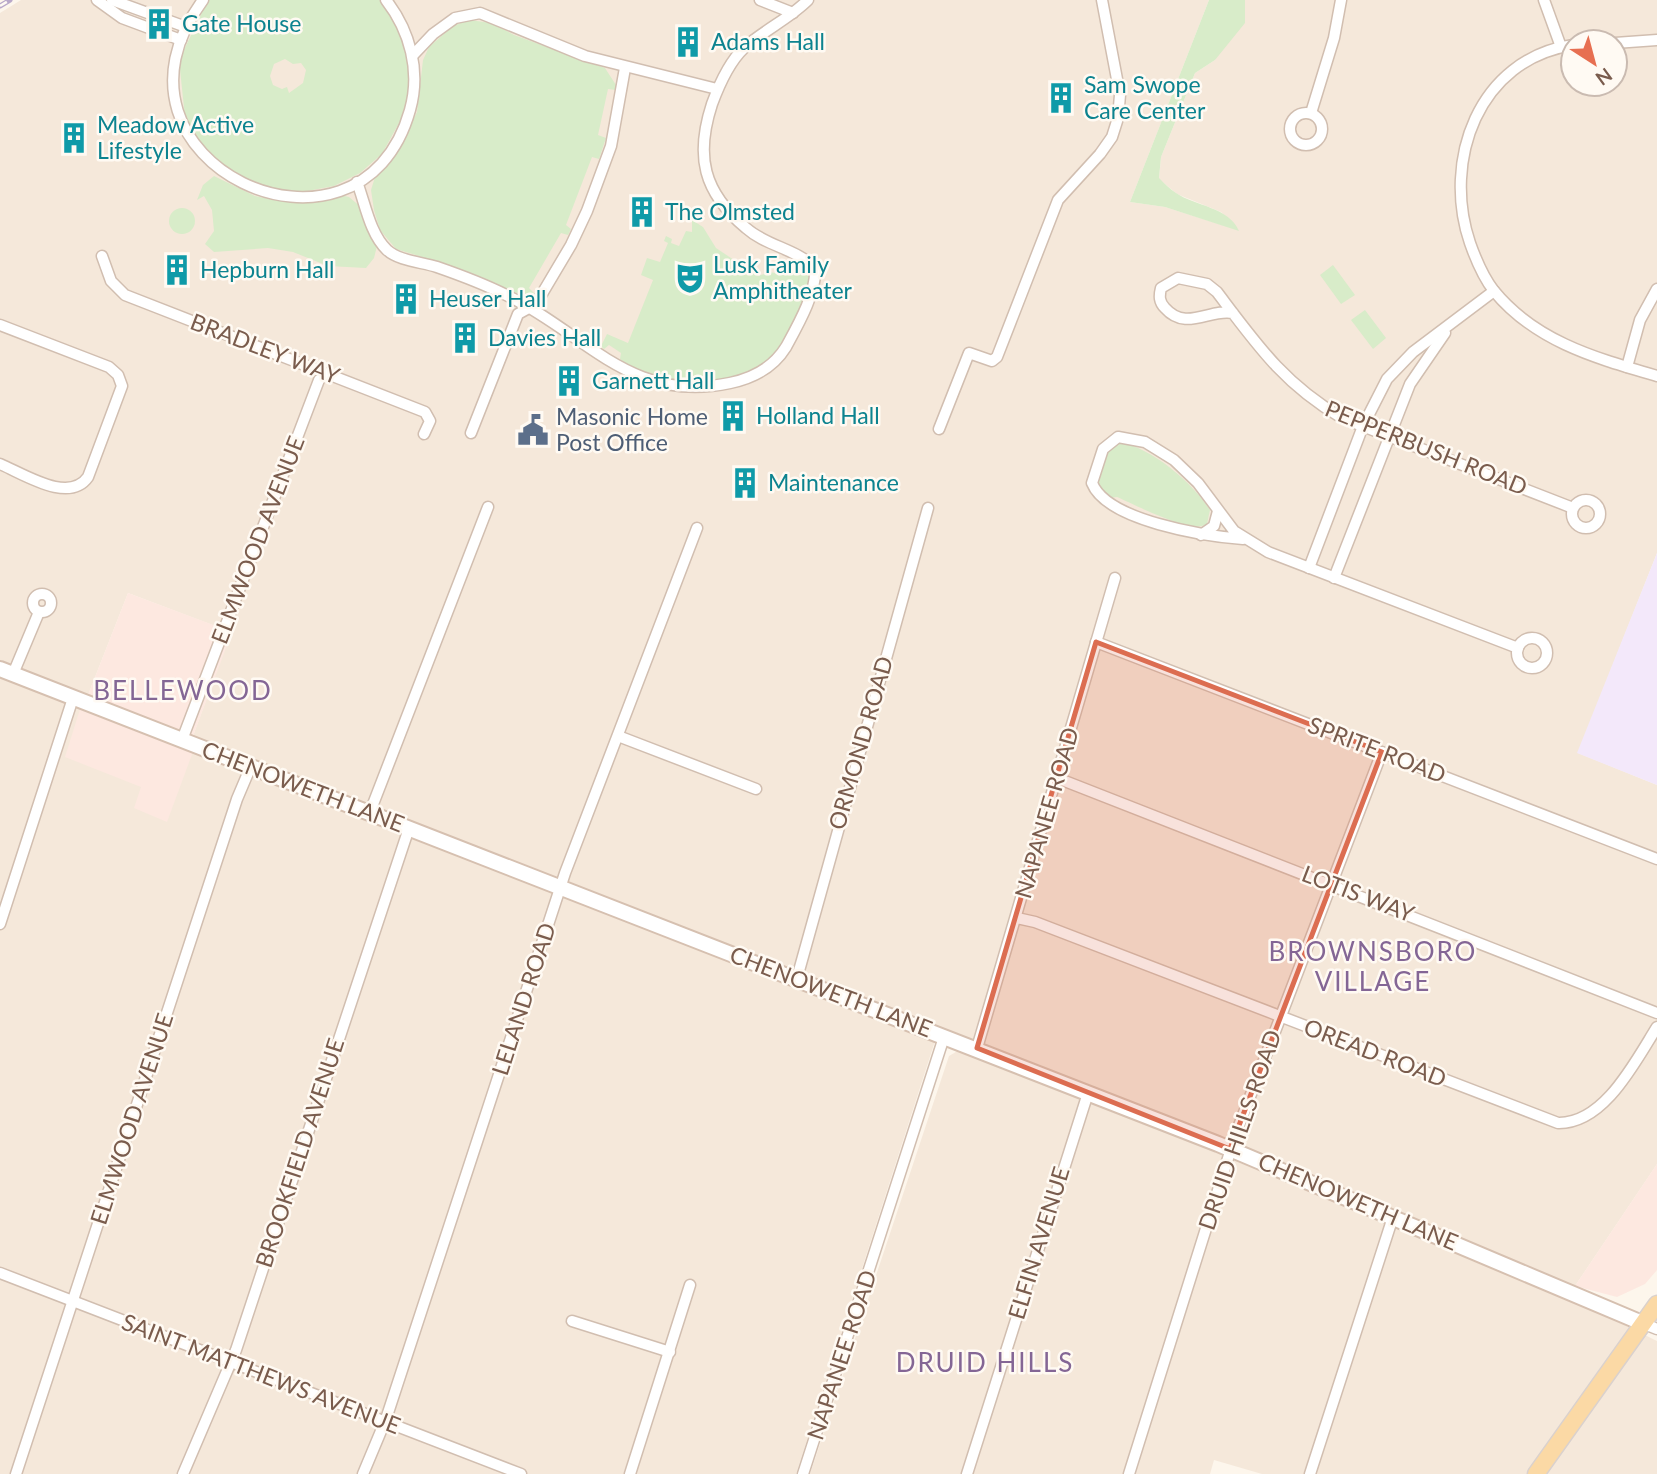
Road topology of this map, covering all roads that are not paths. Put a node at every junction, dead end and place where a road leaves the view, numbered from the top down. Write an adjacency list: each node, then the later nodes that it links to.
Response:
1 (98, 0): 2 (street); 13 (street)
2 (105, 0)
3 (112, 0): 12 (street)
4 (203, 0): 12 (street)
5 (760, 0): 11 (street)
6 (808, 0): 11 (street)
7 (1102, 0): 34 (street)
8 (1341, 0): 21 (street)
9 (1544, 0): 15 (street)
10 (388, 1): 18 (street)
11 (793, 13): 20 (street)
12 (186, 27): 13 (street)
13 (177, 39): 22 (street)
14 (1657, 40): 16 (street)
15 (1559, 41)
16 (1629, 42)
17 (1559, 48): 25 (street)
18 (413, 55): 19 (street); 22 (street)
19 (625, 68): 20 (street); 26 (street)
20 (717, 89): 26 (street)
21 (1311, 113)
22 (357, 182): 26 (street)
23 (102, 256): 36 (street, BRADLEY WAY)
24 (1657, 289): 30 (street)
25 (1494, 291): 28 (street); 30 (street)
26 (529, 307): 35 (street)
27 (1233, 313): 27 (street, PEPPERBUSH ROAD); 33 (street, PEPPERBUSH ROAD)
28 (1452, 324): 33 (street); 37 (street)
29 (0, 325): 38 (street)
30 (1627, 367): 31 (street)
31 (1657, 376)
32 (319, 380): 55 (street, ELMWOOD AVENUE)
33 (1363, 426): 37 (street, PEPPERBUSH ROAD); 46 (street)
34 (939, 429)
35 (471, 433)
36 (424, 434)
37 (1389, 435): 41 (street, PEPPERBUSH ROAD); 48 (street)
38 (0, 464)
39 (488, 508): 60 (street)
40 (928, 508): 67 (street, ORMOND ROAD)
41 (1573, 508)
42 (1218, 511): 44 (street); 44 (street); 45 (street)
43 (696, 528): 54 (street, LELAND ROAD)
44 (1200, 536): 45 (street)
45 (1243, 539): 46 (street)
46 (1309, 568): 48 (street)
47 (1115, 578): 50 (street, NAPANEE ROAD)
48 (1334, 578): 51 (street)
49 (38, 612): 52 (street)
50 (1096, 642): 56 (street, SPRITE ROAD); 58 (street, NAPANEE ROAD)
51 (1518, 648)
52 (6, 672): 53 (main road, CHENOWETH LANE)
53 (73, 698): 55 (main road, CHENOWETH LANE); 66 (street)
54 (618, 736): 59 (street); 64 (street, LELAND ROAD)
55 (182, 740): 57 (main road, CHENOWETH LANE)
56 (1382, 752): 62 (street, SPRITE ROAD); 63 (street, DRUID HILLS ROAD)
57 (251, 766): 60 (main road, CHENOWETH LANE); 78 (street, ELMWOOD AVENUE)
58 (1057, 778): 63 (street, LOTIS WAY); 65 (street, NAPANEE ROAD)
59 (756, 789)
60 (370, 812): 61 (main road, CHENOWETH LANE)
61 (409, 828): 64 (main road, CHENOWETH LANE); 83 (street, BROOKFIELD AVENUE)
62 (1657, 859)
63 (1332, 884): 68 (street, LOTIS WAY); 69 (street, DRUID HILLS ROAD)
64 (561, 887): 67 (main road, CHENOWETH LANE); 84 (street, LELAND ROAD)
65 (1017, 918): 69 (street, OREAD ROAD); 72 (street, NAPANEE ROAD)
66 (0, 924)
67 (797, 978): 71 (main road, CHENOWETH LANE)
68 (1657, 1013)
69 (1280, 1016): 70 (street, OREAD ROAD); 74 (street, DRUID HILLS ROAD)
70 (1657, 1027)
71 (944, 1037): 72 (main road, CHENOWETH LANE); 91 (street, NAPANEE ROAD)
72 (977, 1048): 73 (main road, CHENOWETH LANE)
73 (1088, 1093): 74 (main road, CHENOWETH LANE); 92 (street, ELFIN AVENUE)
74 (1230, 1149): 75 (main road, CHENOWETH LANE); 93 (street, DRUID HILLS ROAD)
75 (1393, 1217): 81 (main road, CHENOWETH LANE); 94 (street)
76 (0, 1273): 78 (street, SAINT MATTHEWS AVENUE)
77 (690, 1285): 82 (street)
78 (72, 1300): 83 (street, SAINT MATTHEWS AVENUE); 86 (street, ELMWOOD AVENUE)
79 (1657, 1304): 81 (main road)
80 (572, 1321): 82 (street)
81 (1650, 1326): 95 (main road)
82 (670, 1352): 90 (street)
83 (231, 1363): 84 (street, SAINT MATTHEWS AVENUE); 87 (street, BROOKFIELD AVENUE)
84 (385, 1422): 85 (street, SAINT MATTHEWS AVENUE); 88 (street, LELAND ROAD)
85 (494, 1469): 89 (street, SAINT MATTHEWS AVENUE)
86 (16, 1474)
87 (183, 1474)
88 (363, 1474)
89 (522, 1474)
90 (630, 1474)
91 (803, 1474)
92 (967, 1474)
93 (1129, 1474)
94 (1310, 1474)
95 (1536, 1474)

